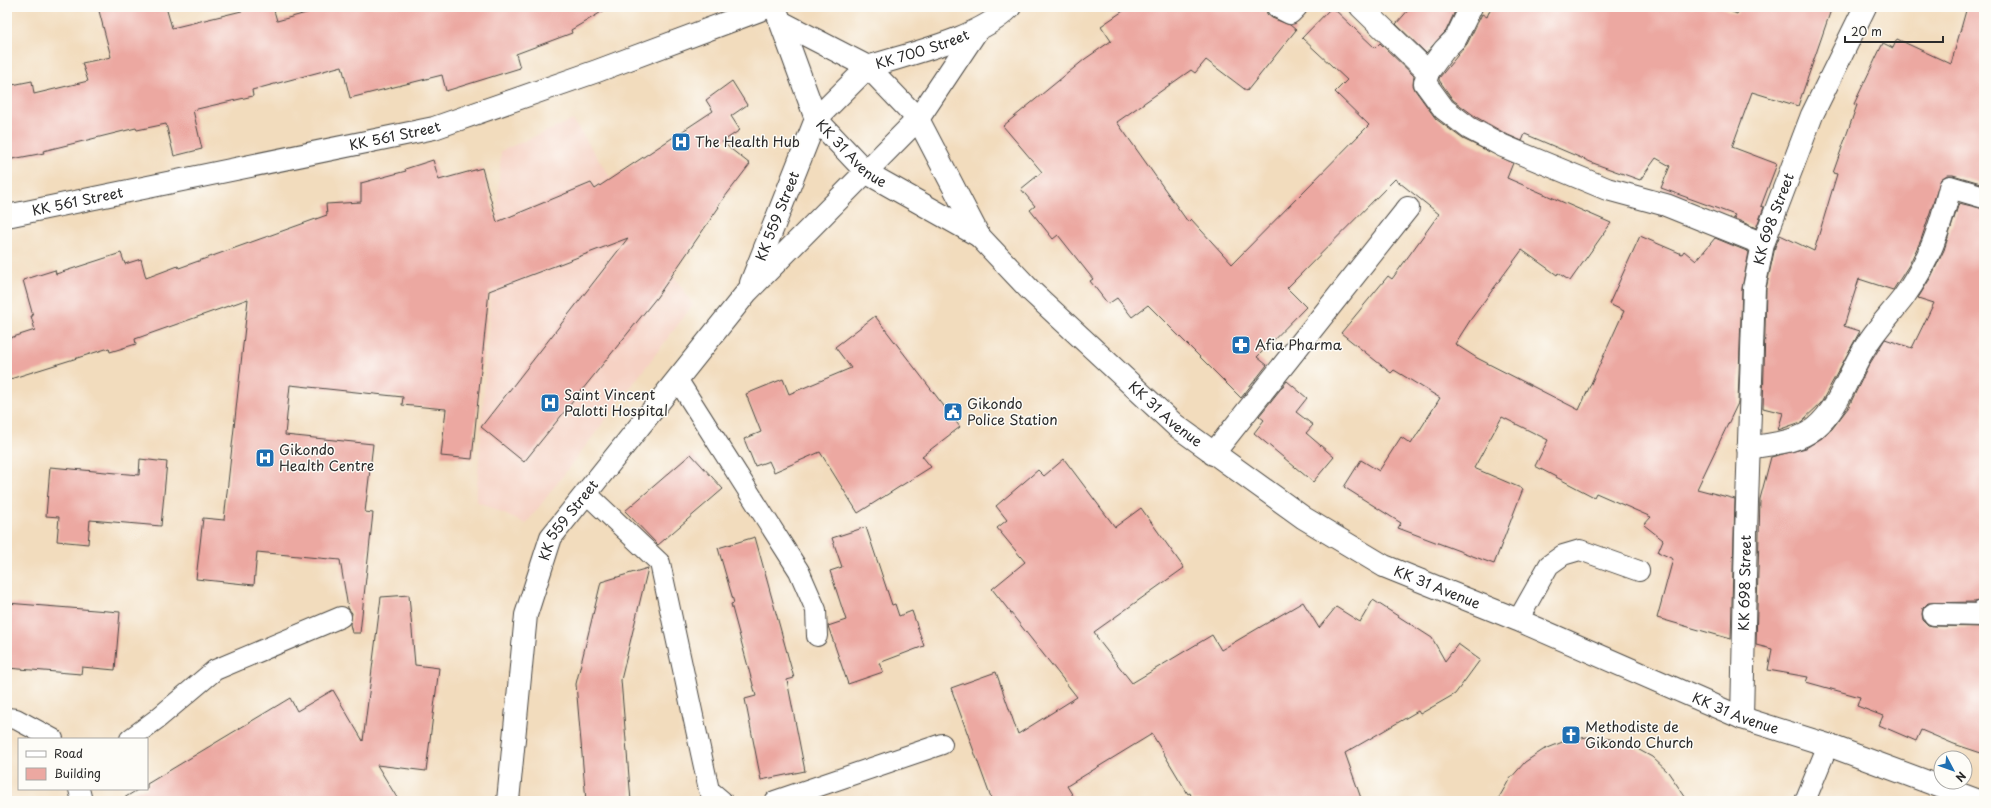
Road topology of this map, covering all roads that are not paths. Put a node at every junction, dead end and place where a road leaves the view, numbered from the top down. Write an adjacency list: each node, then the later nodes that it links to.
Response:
1 (1278, 7): 2 (street)
2 (1296, 7)
3 (1361, 7): 10 (street)
4 (1471, 7): 10 (street)
5 (1865, 7): 18 (street, KK 698 Street)
6 (1004, 9): 8 (street, KK 700 Street)
7 (775, 12): 9 (street, KK 31 Avenue); 11 (street, KK 31 Avenue); 16 (street, KK 561 Street)
8 (976, 32): 9 (street, KK 700 Street); 12 (street, KK 700 Street)
9 (868, 67): 11 (street, KK 559 Street); 12 (street, KK 31 Avenue)
10 (1428, 72): 18 (street)
11 (816, 119): 13 (street, KK 31 Avenue); 19 (street, KK 559 Street)
12 (918, 119): 13 (street, KK 559 Street); 17 (street, KK 31 Avenue)
13 (867, 173): 17 (street, KK 31 Avenue); 19 (street, KK 559 Street)
14 (1984, 197): 21 (street)
15 (1408, 208): 22 (street)
16 (7, 216)
17 (978, 236): 22 (street, KK 31 Avenue)
18 (1763, 244): 21 (street, KK 698 Street)
19 (748, 292): 20 (street, KK 559 Street)
20 (677, 379): 23 (street, KK 559 Street); 29 (lane)
21 (1748, 448): 31 (street, KK 698 Street)
22 (1213, 454): 28 (street, KK 31 Avenue)
23 (586, 493): 38 (street, KK 559 Street); 39 (lane)
24 (1639, 571): 28 (lane)
25 (1984, 611): 26 (street)
26 (1934, 614)
27 (341, 617): 33 (lane)
28 (1518, 620): 31 (street, KK 31 Avenue)
29 (817, 636)
30 (7, 718): 32 (lane)
31 (1742, 718): 35 (street, KK 31 Avenue)
32 (51, 738)
33 (131, 738)
34 (942, 744): 40 (lane)
35 (1828, 745): 41 (lane); 42 (street, KK 31 Avenue)
36 (79, 790): 37 (lane)
37 (82, 801)
38 (508, 801)
39 (722, 801)
40 (775, 801)
41 (1804, 801)
42 (1979, 801)

